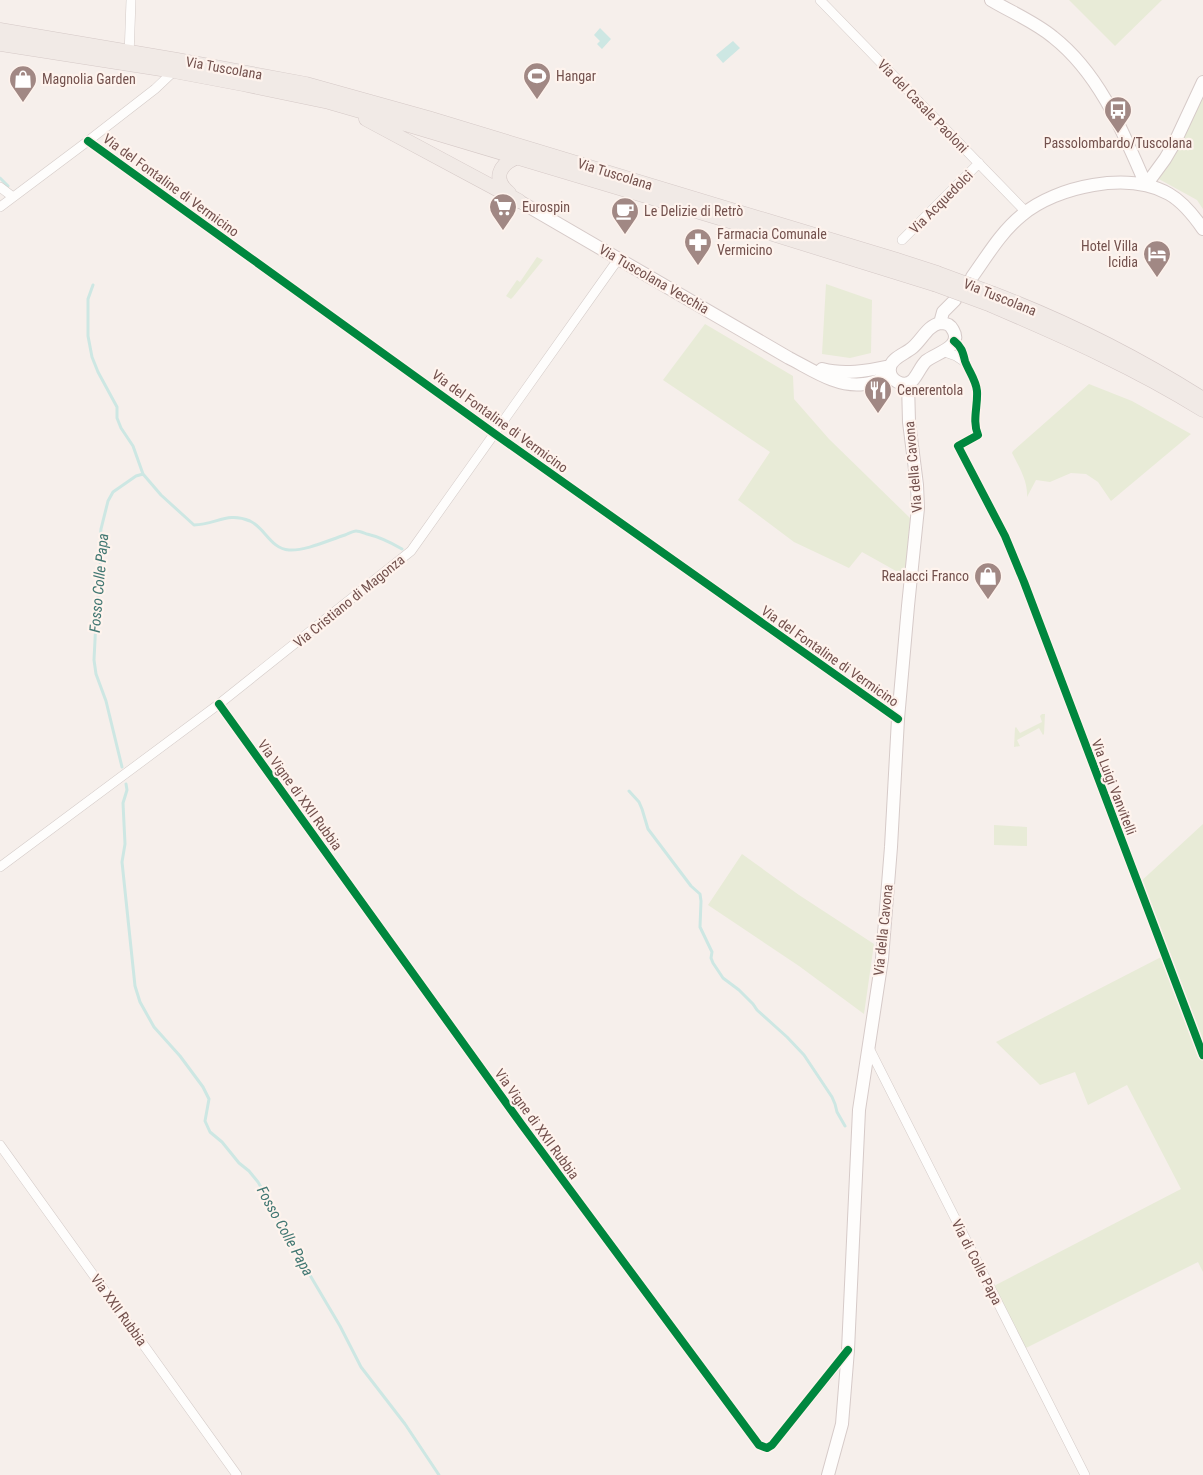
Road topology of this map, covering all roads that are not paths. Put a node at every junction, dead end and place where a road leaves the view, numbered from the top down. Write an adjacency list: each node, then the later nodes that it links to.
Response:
1 (131, 0): 6 (street)
2 (820, 0): 12 (street, Via del Casale Paoloni)
3 (991, 0): 13 (main road)
4 (0, 30): 6 (main road, Via Tuscolana)
5 (0, 44): 6 (main road, Via Tuscolana)
6 (129, 58): 7 (main road, Via Tuscolana)
7 (176, 65): 9 (main road, Via Tuscolana); 10 (street); 23 (main road, Via Tuscolana)
8 (1203, 82): 13 (main road)
9 (346, 107): 11 (main road, Via Tuscolana); 16 (main road)
10 (88, 141): 15 (street); 32 (street, Via del Fontaline di Vermicino)
11 (518, 157): 16 (main road); 23 (main road, Via Tuscolana)
12 (979, 163): 18 (street, Via del Casale Paoloni); 20 (street, Via Acquedolci)
13 (1146, 185): 18 (main road); 19 (main road)
14 (0, 187): 15 (street)
15 (13, 197): 17 (street)
16 (520, 201): 21 (main road, Via Tuscolana Vecchia)
17 (0, 207)
18 (1026, 212): 22 (main road)
19 (1203, 229)
20 (902, 240)
21 (620, 258): 28 (main road, Via Tuscolana Vecchia); 32 (street, Via Cristiano di Magonza)
22 (972, 277)
23 (935, 279): 24 (main road, Via Tuscolana, bridge)
24 (992, 299): 30 (main road, Via Tuscolana); 31 (main road, Via Tuscolana)
25 (954, 341): 26 (main road); 27 (street); 28 (main road, Via Tuscolana Vecchia)
26 (942, 351): 27 (street); 29 (main road)
27 (965, 362): 37 (street, Via Luigi Vanvitelli)
28 (890, 371): 29 (main road)
29 (908, 384): 34 (main road, Via della Cavona)
30 (1203, 399)
31 (1203, 410)
32 (495, 434): 33 (street, Via Cristiano di Magonza); 34 (street, Via del Fontaline di Vermicino)
33 (219, 704): 35 (street, Via Cristiano di Magonza); 39 (street, Via Vigne di XXII Rubbia)
34 (898, 720): 36 (main road, Via della Cavona)
35 (0, 867)
36 (868, 1048): 39 (main road, Via della Cavona); 42 (street, Via di Colle Papa)
37 (1203, 1055)
38 (0, 1145): 40 (street, Via XXII Rubbia)
39 (848, 1350): 41 (main road, Via della Cavona)
40 (237, 1475)
41 (828, 1475)
42 (1085, 1475)

